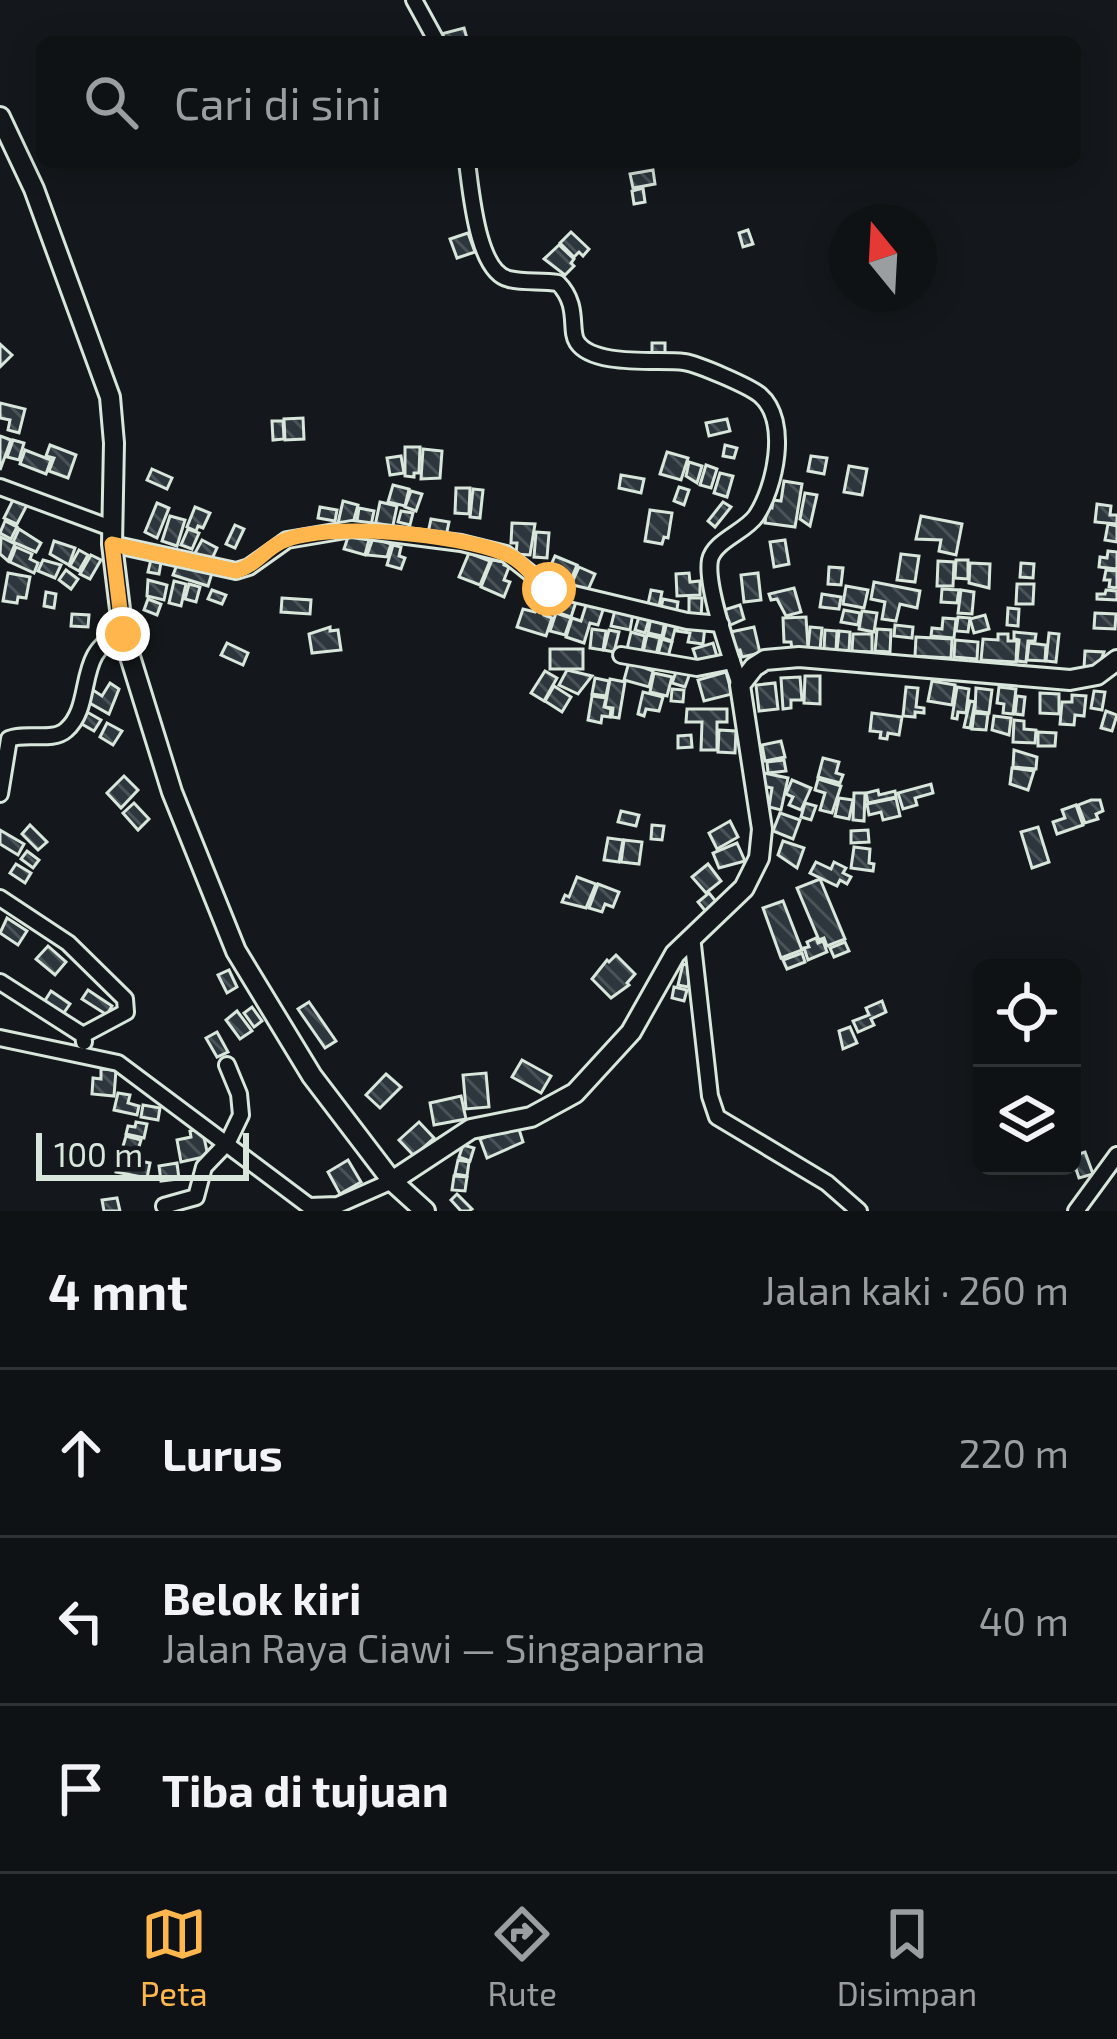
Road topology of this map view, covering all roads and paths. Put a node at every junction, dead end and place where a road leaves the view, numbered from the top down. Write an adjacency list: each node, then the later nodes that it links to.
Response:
1 (414, 0): 2 (street)
2 (434, 36)
3 (0, 117): 6 (main road)
4 (468, 168): 7 (street)
5 (0, 487): 6 (street)
6 (111, 536): 7 (street); 8 (main road)
7 (721, 625): 11 (street)
8 (123, 634): 13 (street); 23 (main road)
9 (621, 655): 11 (street)
10 (1117, 660): 12 (main road)
11 (732, 662): 12 (street)
12 (740, 686): 15 (main road)
13 (0, 794)
14 (0, 898): 17 (street)
15 (692, 936): 23 (main road); 26 (street)
16 (0, 982): 17 (street)
17 (83, 1035): 19 (street)
18 (0, 1038): 19 (street)
19 (84, 1053): 21 (street)
20 (227, 1065): 21 (street)
21 (228, 1142): 23 (street); 24 (street)
22 (1117, 1155): 27 (street)
23 (392, 1180): 25 (main road)
24 (164, 1206)
25 (425, 1211)
26 (859, 1211)
27 (1076, 1211)

